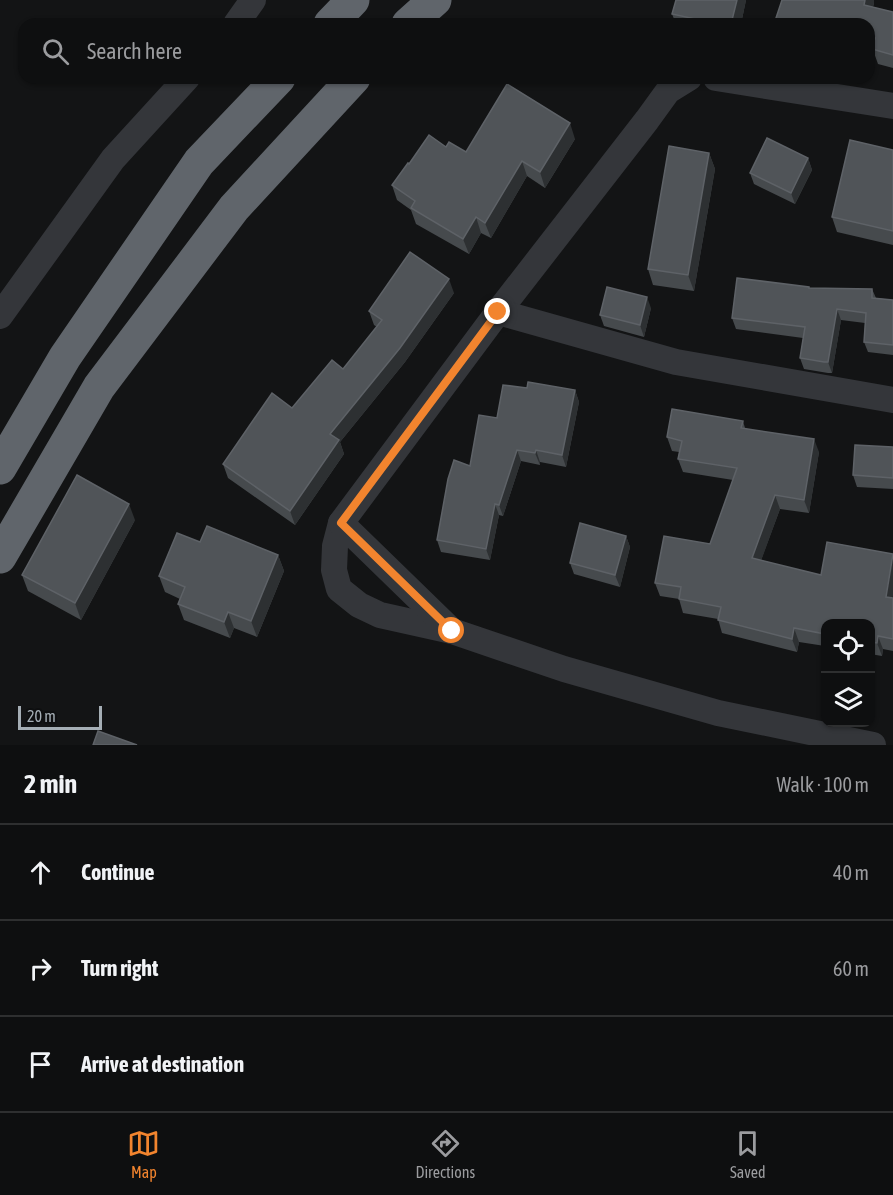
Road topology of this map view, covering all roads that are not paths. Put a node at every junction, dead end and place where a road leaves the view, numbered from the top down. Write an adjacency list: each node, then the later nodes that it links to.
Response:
1 (253, 0): 4 (street)
2 (353, 0): 5 (highway)
3 (435, 0): 6 (highway)
4 (240, 18)
5 (336, 18)
6 (415, 18)
7 (182, 84): 14 (street)
8 (273, 84): 16 (highway)
9 (348, 84): 18 (highway)
10 (679, 84): 13 (street)
11 (754, 84): 12 (street)
12 (893, 106)
13 (498, 312): 15 (street); 17 (street)
14 (0, 316)
15 (893, 400)
16 (0, 468)
17 (341, 523): 19 (street); 19 (street)
18 (0, 557)
19 (452, 631): 20 (street)
20 (873, 745)

